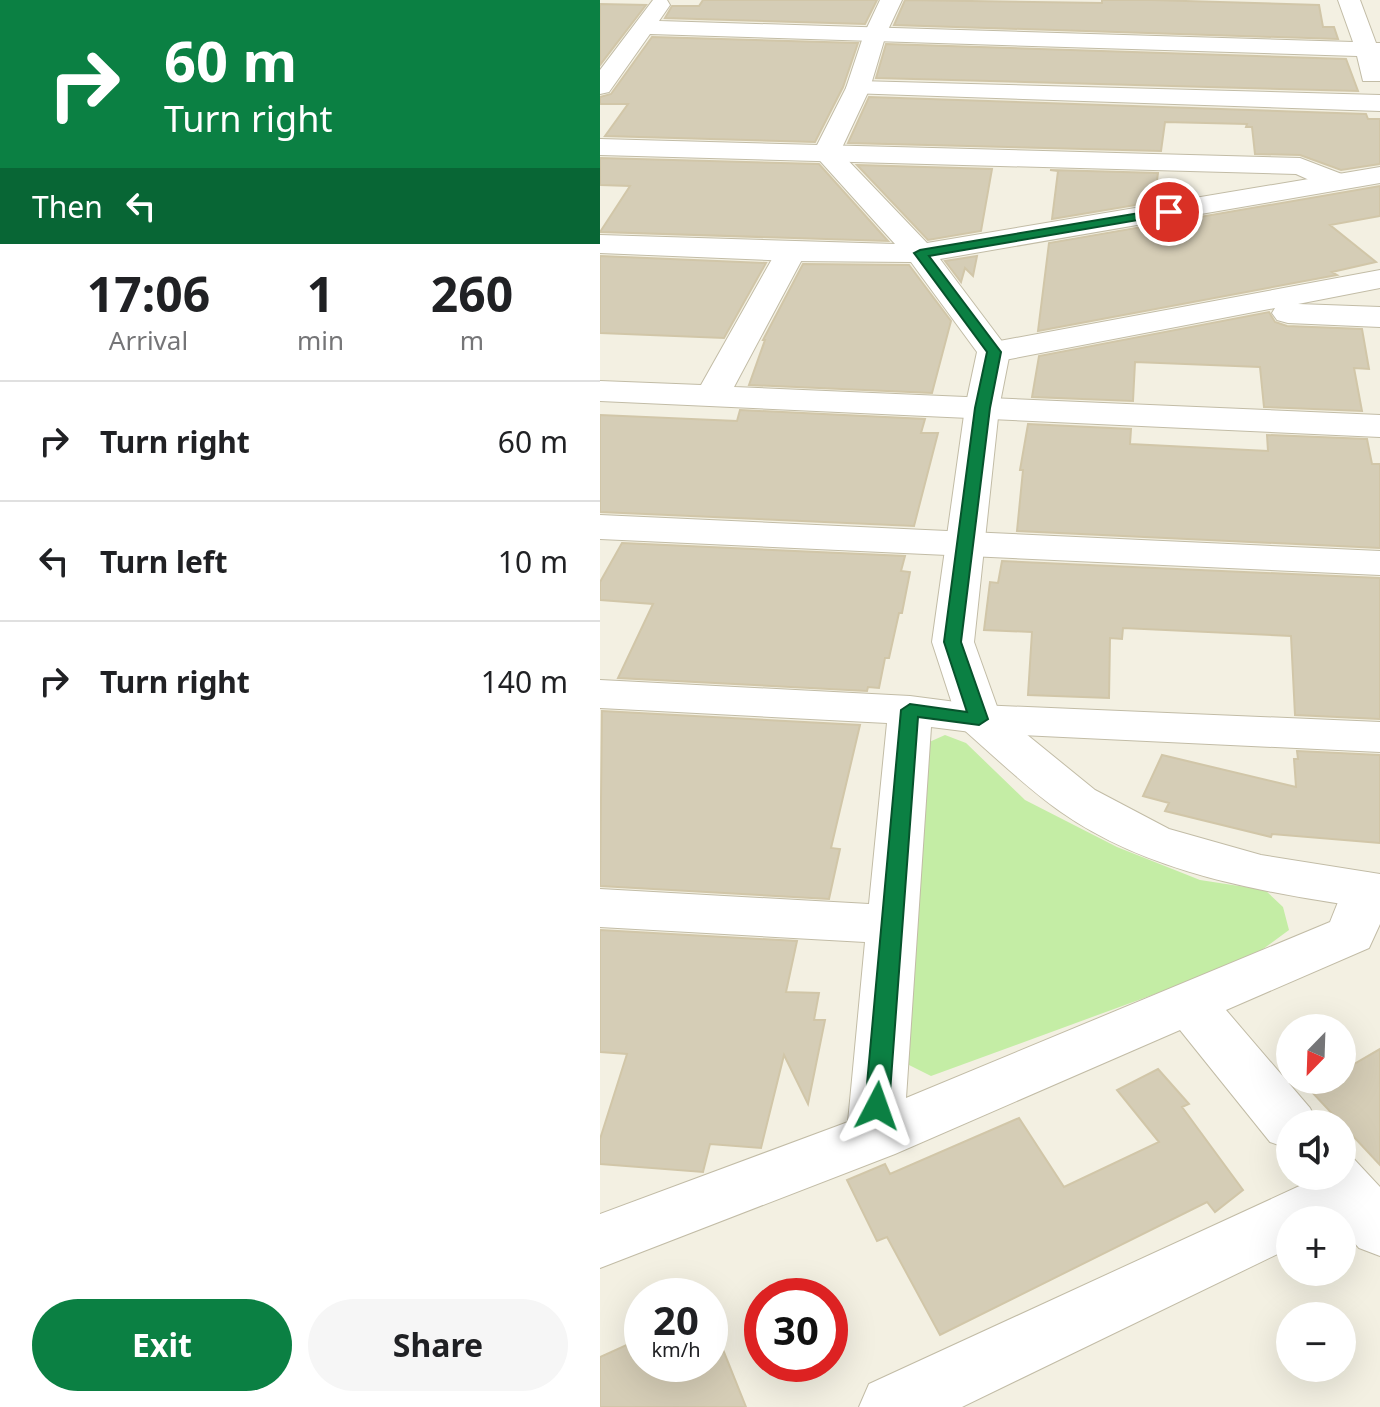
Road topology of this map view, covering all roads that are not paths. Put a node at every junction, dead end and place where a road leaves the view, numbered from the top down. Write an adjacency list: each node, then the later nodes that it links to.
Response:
1 (663, 0): 4 (street)
2 (891, 0): 5 (street)
3 (1349, 0): 6 (street)
4 (643, 27): 5 (street); 7 (street)
5 (875, 34): 6 (street); 8 (street)
6 (1373, 50): 9 (street)
7 (600, 87)
8 (858, 88): 9 (street); 11 (street)
9 (1379, 103)
10 (600, 147): 11 (street)
11 (826, 153): 13 (street); 16 (street)
12 (1380, 175): 13 (street)
13 (1337, 182): 16 (street)
14 (600, 244): 15 (street)
15 (791, 252): 16 (street); 22 (street)
16 (920, 253): 20 (street)
17 (1380, 279): 18 (street)
18 (1209, 310): 19 (street); 20 (street)
19 (1380, 317)
20 (994, 352): 23 (street)
21 (600, 391): 22 (street)
22 (711, 397): 23 (street)
23 (982, 408): 24 (street); 26 (street)
24 (1380, 426)
25 (600, 527): 26 (street)
26 (964, 545): 27 (street); 30 (street)
27 (1380, 563)
28 (600, 694): 29 (street)
29 (910, 710): 30 (street); 34 (street)
30 (979, 719): 31 (street); 32 (street)
31 (1380, 737)
32 (1373, 891): 35 (street)
33 (600, 908): 34 (street)
34 (890, 924): 37 (street)
35 (1190, 1004): 36 (street); 37 (street)
36 (1278, 1110)
37 (875, 1137): 39 (street)
38 (1353, 1199): 40 (street)
39 (615, 1228)
40 (892, 1407)

